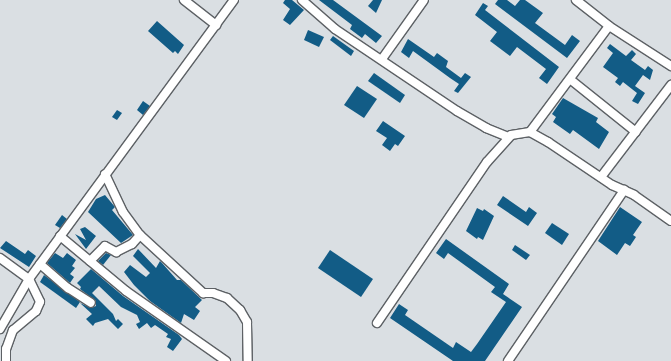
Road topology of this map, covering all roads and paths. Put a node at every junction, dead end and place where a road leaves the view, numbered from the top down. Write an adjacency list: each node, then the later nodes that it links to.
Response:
1 (184, 0): 6 (street)
2 (234, 0): 6 (street)
3 (302, 0): 8 (street)
4 (424, 0): 8 (street)
5 (576, 0): 7 (street)
6 (216, 25): 15 (street)
7 (609, 26): 9 (street); 10 (street)
8 (382, 59): 14 (street)
9 (671, 66)
10 (571, 80): 12 (street); 13 (street)
11 (671, 85): 13 (street)
12 (530, 132): 14 (street); 16 (street)
13 (636, 132): 16 (street)
14 (508, 137): 26 (street)
15 (105, 174): 19 (street); 20 (street)
16 (601, 177): 17 (street)
17 (624, 190): 18 (street); 31 (street)
18 (671, 221)
19 (140, 235): 22 (street); 30 (street)
20 (60, 236): 22 (street); 23 (street)
21 (0, 258): 24 (street)
22 (90, 261): 29 (street)
23 (40, 264): 24 (street); 25 (street)
24 (29, 279): 27 (street); 28 (street)
25 (91, 302)
26 (378, 323)
27 (0, 329)
28 (6, 361)
29 (226, 361)
30 (248, 361)
31 (508, 361)

